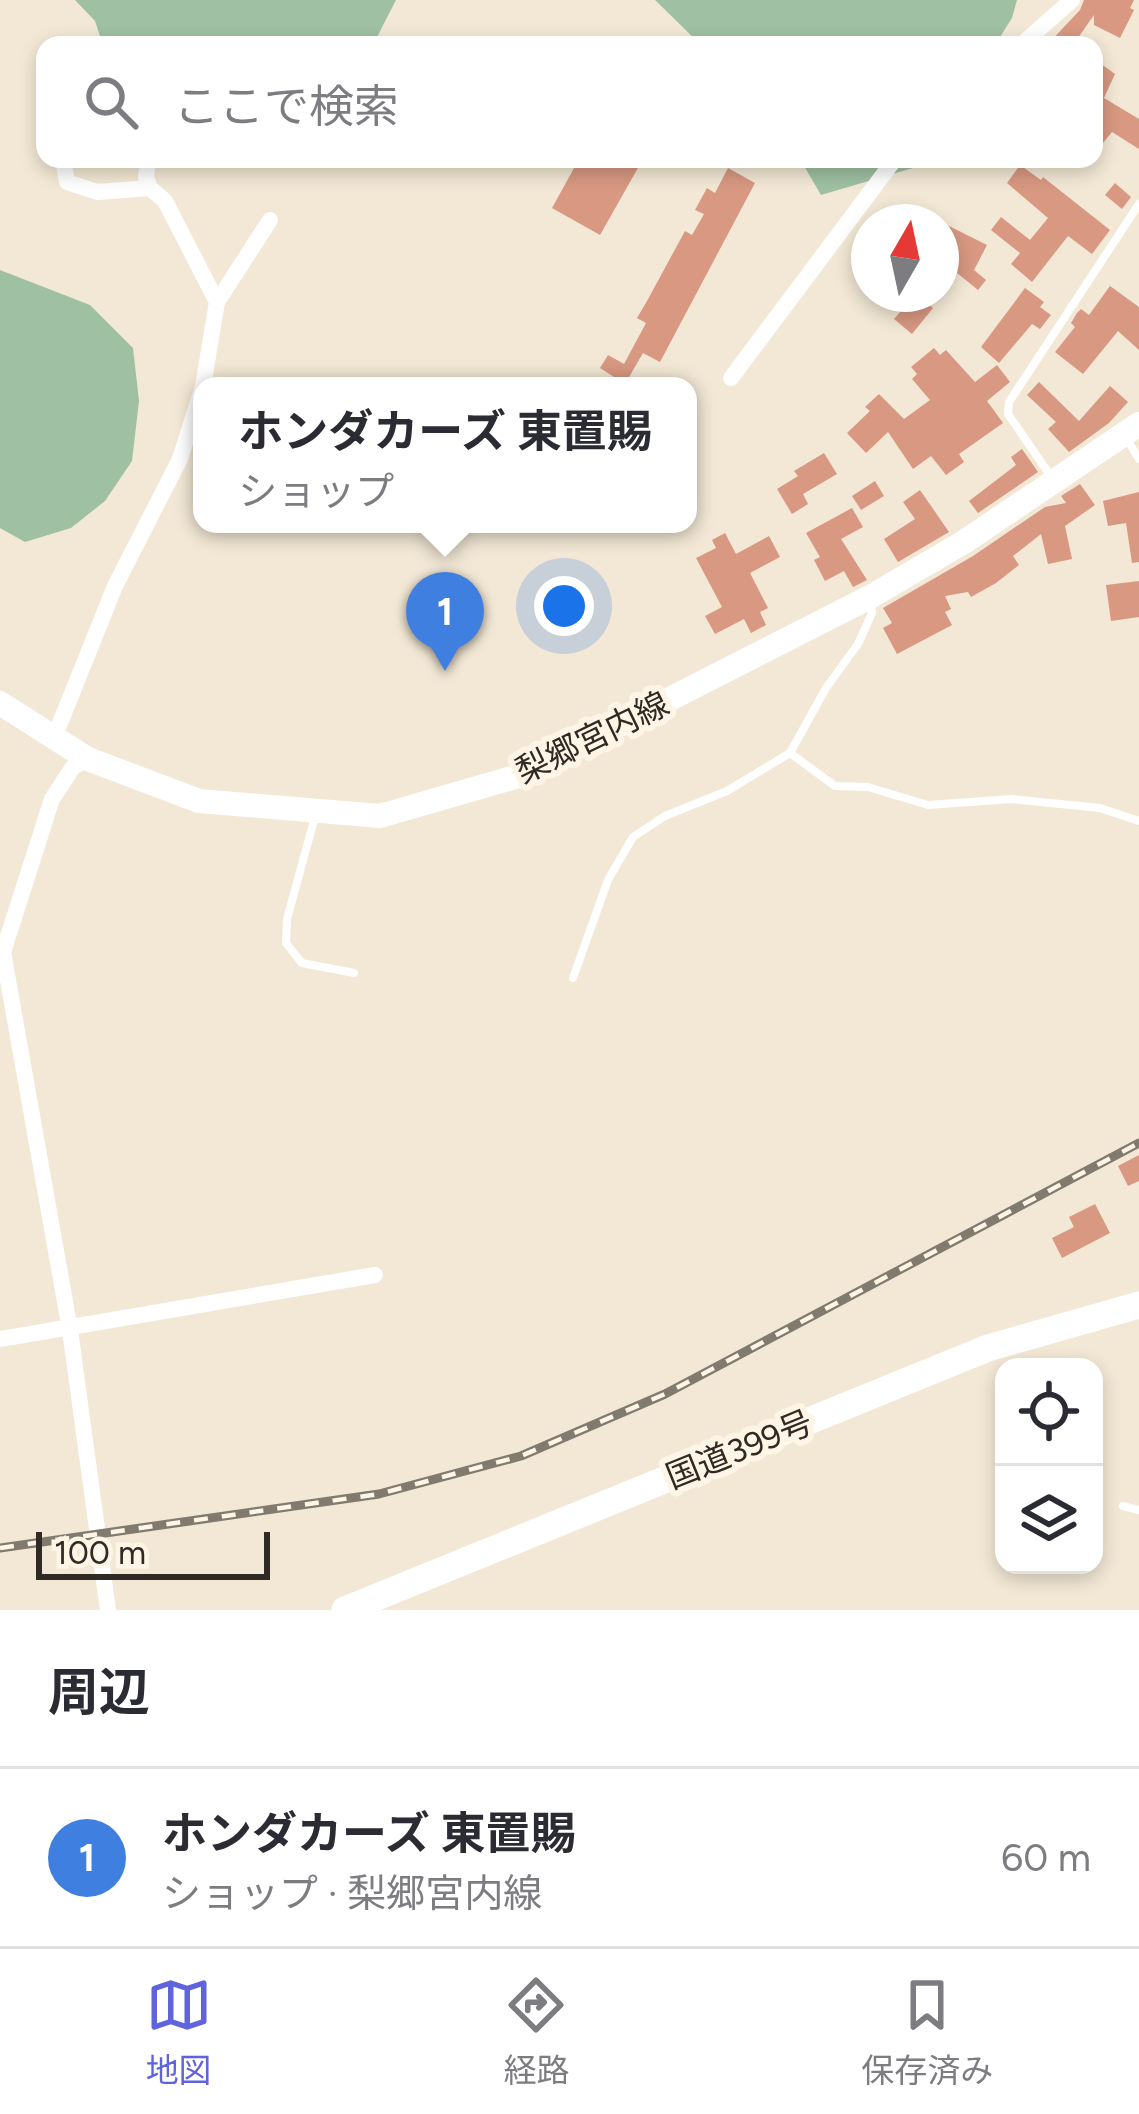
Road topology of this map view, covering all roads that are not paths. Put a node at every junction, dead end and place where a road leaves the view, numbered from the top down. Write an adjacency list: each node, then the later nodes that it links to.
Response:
1 (1072, 0): 2 (street)
2 (1031, 36)
3 (65, 168): 6 (street)
4 (147, 168): 6 (street)
5 (889, 168): 11 (street)
6 (150, 188): 9 (street)
7 (1139, 204): 15 (lane)
8 (270, 220): 9 (street)
9 (217, 302): 10 (street)
10 (204, 377)
11 (731, 378)
12 (193, 417): 18 (street)
13 (1131, 429): 14 (lane); 15 (main road, 梨郷宮内線)
14 (1139, 459)
15 (1053, 479): 16 (main road, 梨郷宮内線)
16 (870, 597): 19 (lane); 21 (main road, 梨郷宮内線)
17 (0, 703): 18 (main road, 梨郷宮内線)
18 (54, 738): 20 (main road, 梨郷宮内線)
19 (790, 753): 22 (lane); 24 (lane)
20 (88, 759): 21 (main road, 梨郷宮内線); 27 (street)
21 (317, 812): 23 (lane)
22 (1139, 821)
23 (354, 973)
24 (573, 978)
25 (375, 1275): 27 (street)
26 (1139, 1305): 32 (highway, 国道399号)
27 (70, 1330): 28 (street); 31 (street)
28 (0, 1339)
29 (1123, 1505): 30 (lane)
30 (1139, 1510)
31 (108, 1610)
32 (345, 1610)

